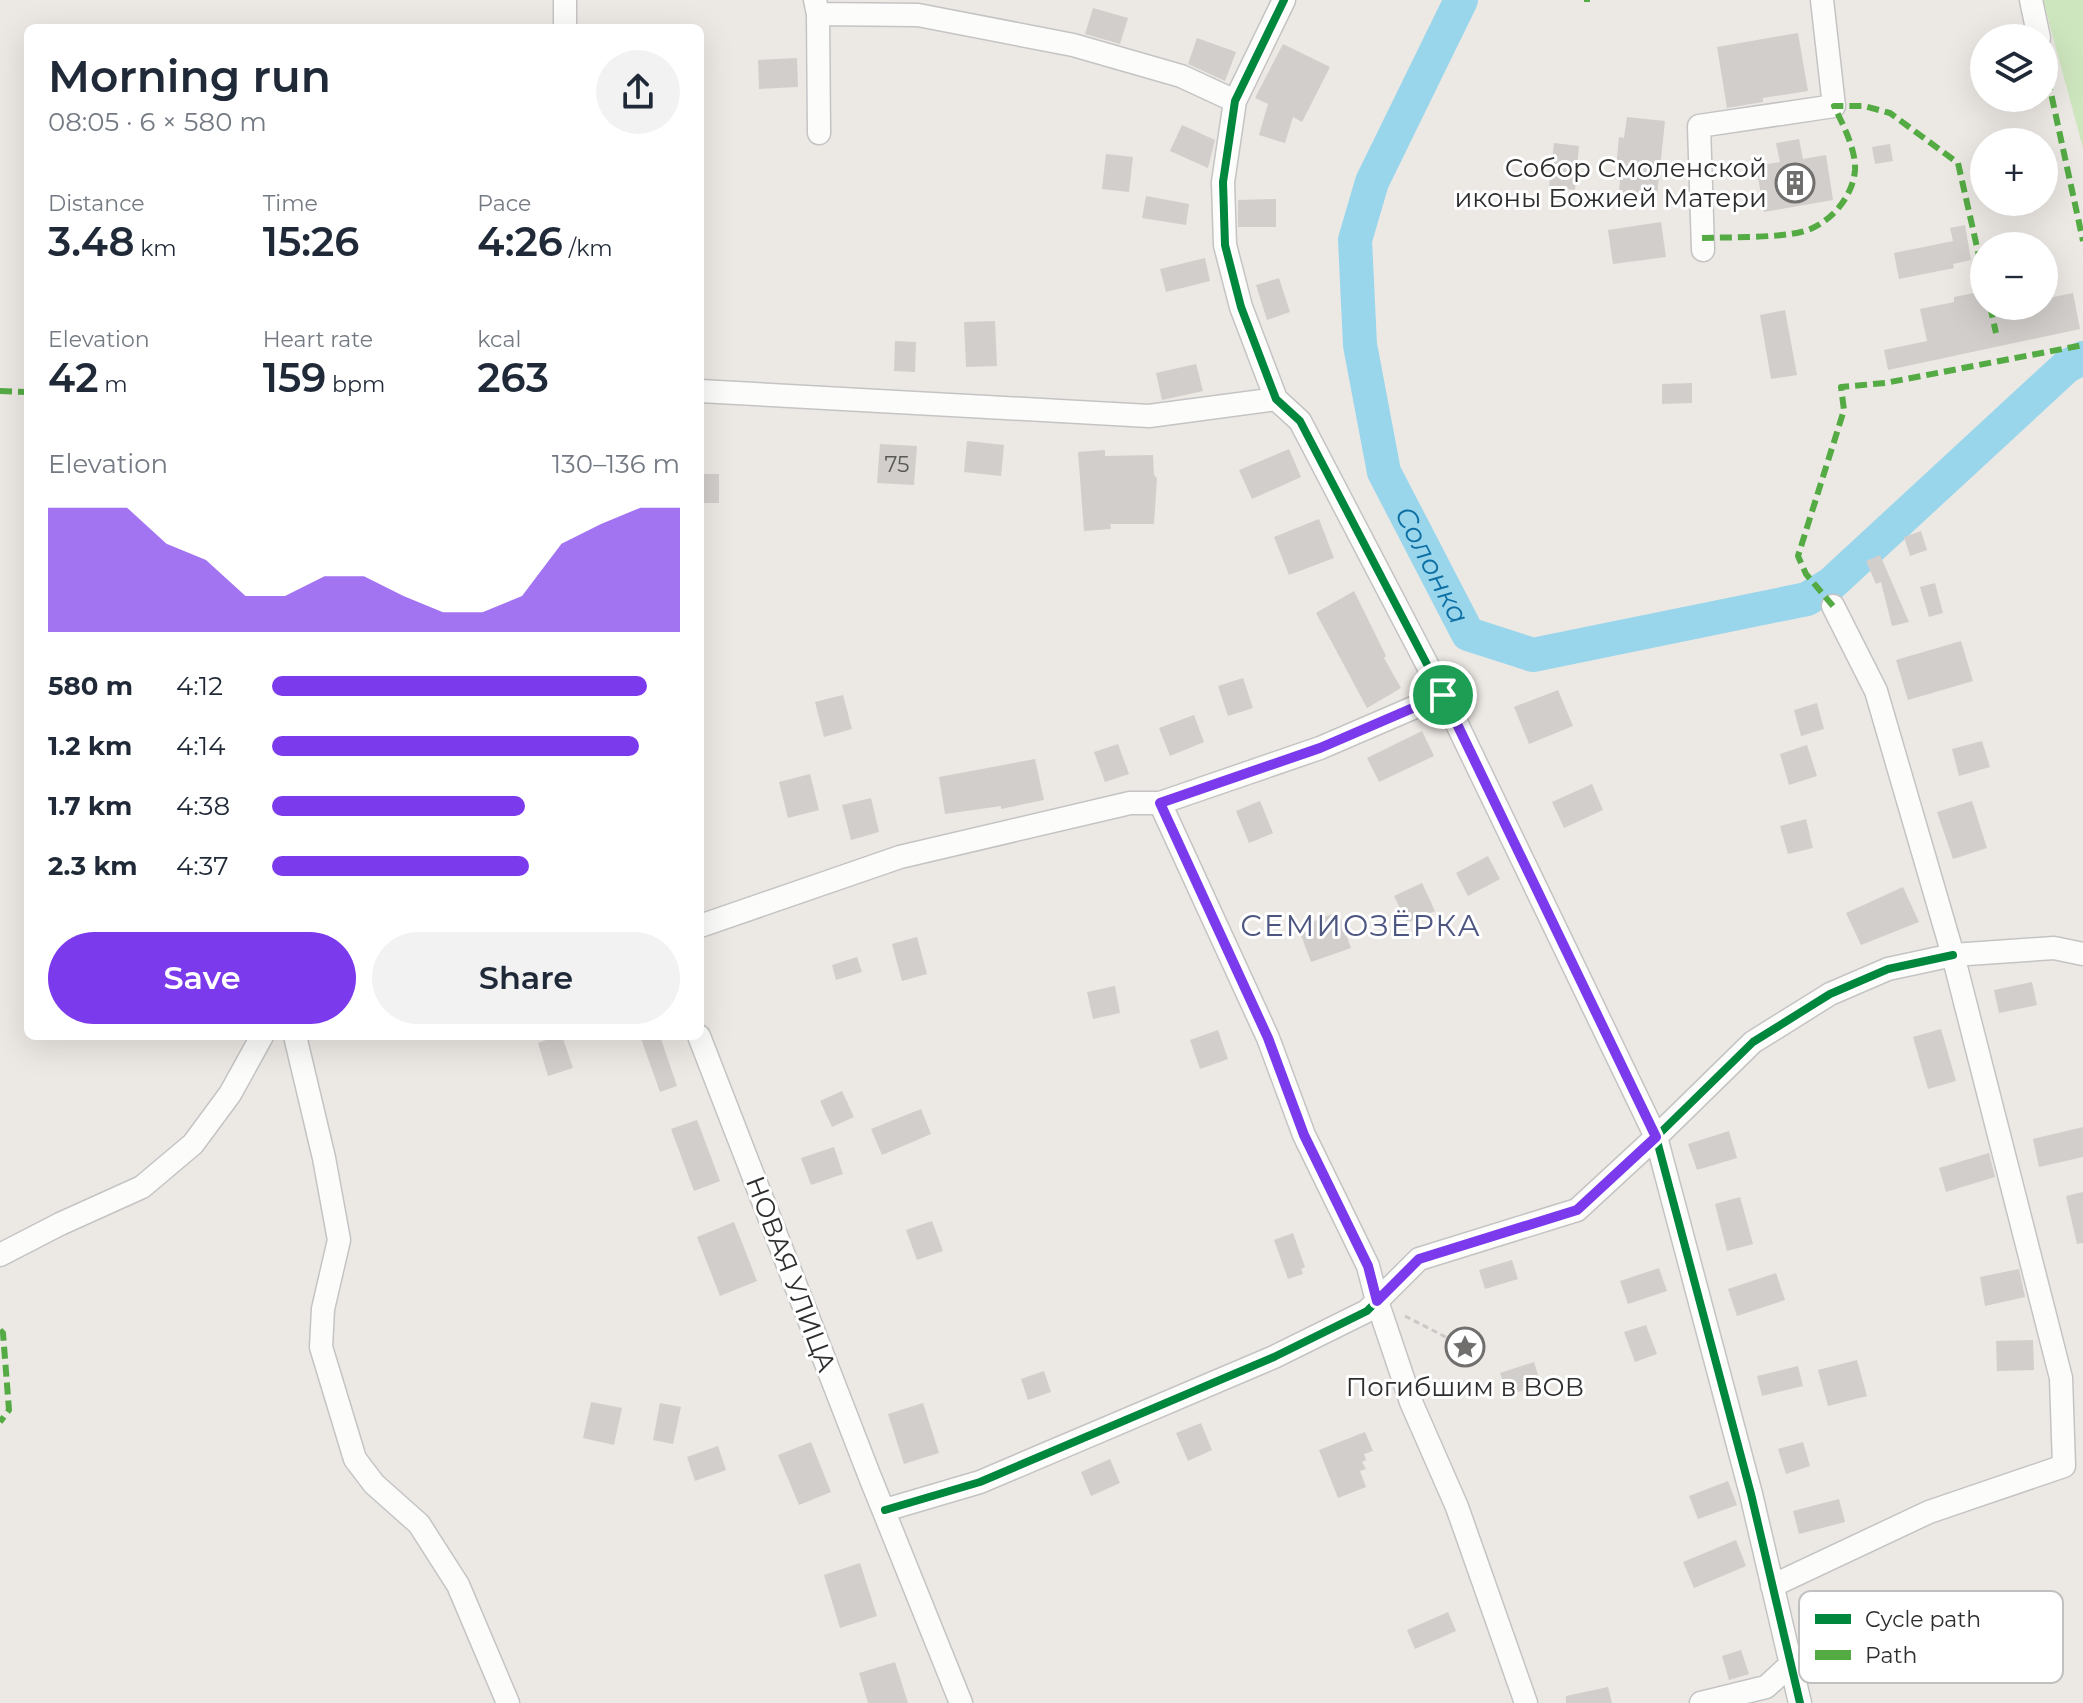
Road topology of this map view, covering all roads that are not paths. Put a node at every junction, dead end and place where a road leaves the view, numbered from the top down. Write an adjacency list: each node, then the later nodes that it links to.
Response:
1 (565, 0): 6 (street)
2 (1284, 0): 8 (street)
3 (1822, 0): 10 (street)
4 (2031, 0): 7 (street)
5 (817, 7): 8 (street); 9 (street)
6 (565, 24)
7 (2036, 24)
8 (1235, 101): 12 (street)
9 (819, 133)
10 (1703, 250)
11 (704, 391): 12 (street)
12 (1276, 399): 14 (street)
13 (1833, 606): 18 (street)
14 (1443, 695): 15 (street); 22 (street)
15 (1160, 803): 16 (street); 24 (street)
16 (704, 925)
17 (2083, 954): 18 (street)
18 (1953, 955): 22 (street); 26 (street)
19 (260, 1040): 23 (street)
20 (296, 1040): 28 (street)
21 (701, 1040): 25 (street, НОВАЯ УЛИЦА)
22 (1656, 1137): 24 (street); 26 (street)
23 (0, 1255)
24 (1377, 1301): 25 (street); 30 (street)
25 (885, 1510): 29 (street, НОВАЯ УЛИЦА)
26 (1772, 1586): 27 (street)
27 (1791, 1664): 31 (street); 32 (street)
28 (508, 1703)
29 (961, 1703)
30 (1526, 1703)
31 (1701, 1703)
32 (1800, 1703)

